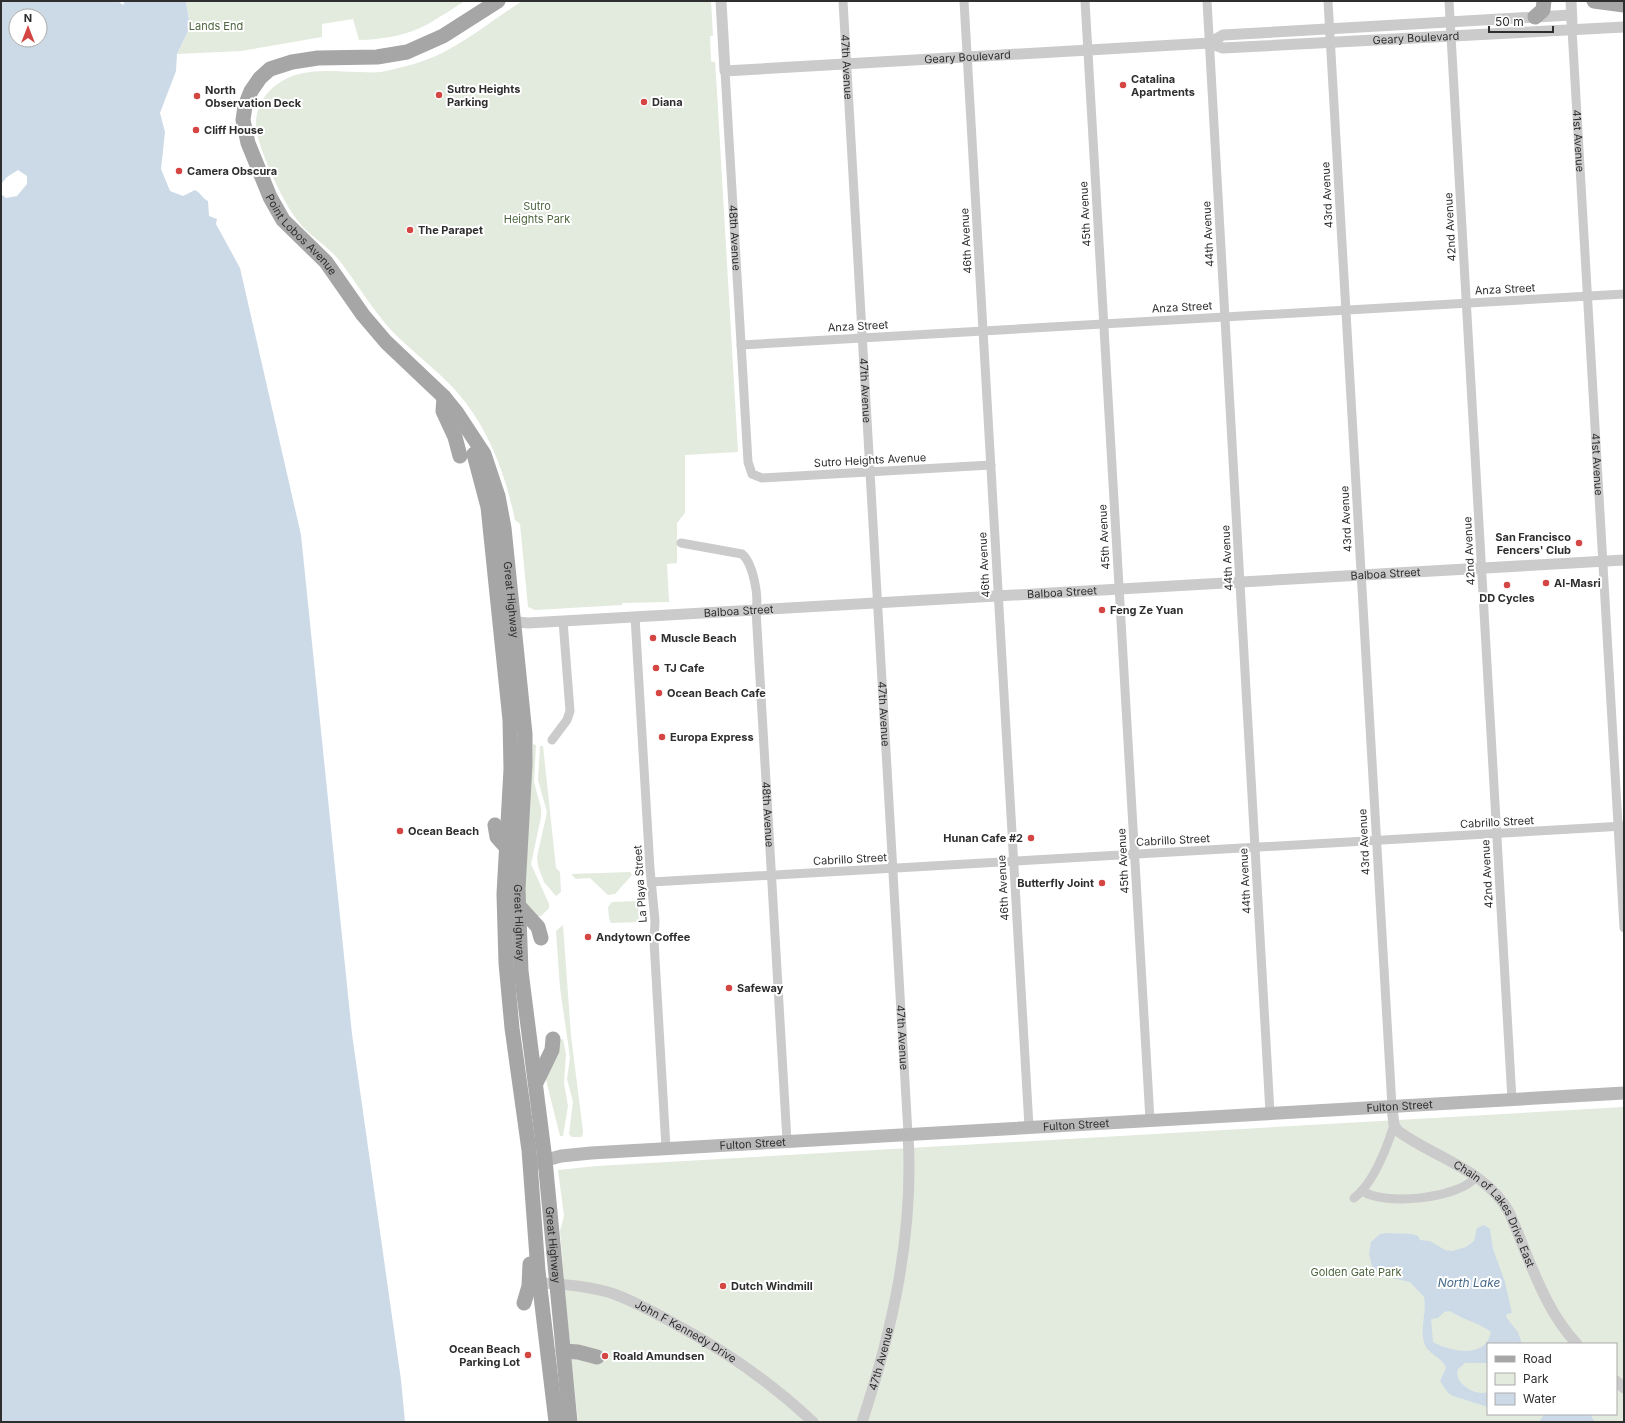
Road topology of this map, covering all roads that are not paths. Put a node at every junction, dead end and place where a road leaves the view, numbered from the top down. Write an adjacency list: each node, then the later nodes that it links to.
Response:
1 (498, 1): 35 (main road, Point Lobos Avenue)
2 (721, 1): 25 (street, 48th Avenue)
3 (843, 1): 24 (street, 47th Avenue)
4 (964, 1): 23 (street, 46th Avenue)
5 (1085, 1): 22 (street, 45th Avenue)
6 (1207, 1): 20 (street, 44th Avenue)
7 (1328, 1): 17 (street, 43rd Avenue)
8 (1450, 1): 15 (street, 42nd Avenue)
9 (1544, 1): 14 (main road)
10 (1571, 1): 13 (street, 41st Avenue)
11 (1594, 1): 12 (main road)
12 (1624, 5)
13 (1571, 15): 14 (street, Geary Boulevard); 18 (street, 41st Avenue)
14 (1535, 17): 15 (street, Geary Boulevard)
15 (1451, 22): 17 (street, Geary Boulevard); 19 (street, 42nd Avenue)
16 (1624, 27): 18 (street, Geary Boulevard)
17 (1329, 28): 20 (street, Geary Boulevard); 21 (street, 43rd Avenue)
18 (1572, 29): 19 (street, Geary Boulevard); 27 (street, 41st Avenue)
19 (1452, 36): 21 (street, Geary Boulevard); 28 (street, 42nd Avenue)
20 (1209, 43): 21 (street, Geary Boulevard); 22 (street, Geary Boulevard); 30 (street, 44th Avenue)
21 (1330, 43): 29 (street, 43rd Avenue)
22 (1088, 50): 23 (street, Geary Boulevard); 31 (street, 45th Avenue)
23 (967, 57): 24 (street, Geary Boulevard); 32 (street, 46th Avenue)
24 (846, 64): 25 (street, Geary Boulevard); 33 (street, 47th Avenue)
25 (726, 70): 34 (street, 48th Avenue)
26 (1624, 294): 27 (street, Anza Street)
27 (1588, 296): 28 (street, Anza Street); 42 (street, 41st Avenue)
28 (1467, 303): 29 (street, Anza Street); 43 (street, 42nd Avenue)
29 (1346, 310): 30 (street, Anza Street); 44 (street, 43rd Avenue)
30 (1225, 317): 31 (street, Anza Street); 45 (street, 44th Avenue)
31 (1104, 324): 32 (street, Anza Street); 46 (street, 45th Avenue)
32 (983, 331): 33 (street, Anza Street); 37 (street, 46th Avenue)
33 (862, 338): 34 (street, Anza Street); 38 (street, 47th Avenue)
34 (741, 344): 39 (street, 48th Avenue)
35 (444, 397): 36 (main road); 51 (main road, Great Highway)
36 (460, 456)
37 (991, 465): 38 (street, Sutro Heights Avenue); 47 (street, 46th Avenue)
38 (870, 472): 39 (street, Sutro Heights Avenue); 48 (street, 47th Avenue)
39 (752, 474)
40 (681, 543): 49 (street, 48th Avenue)
41 (1624, 560): 42 (street, Balboa Street)
42 (1603, 561): 43 (street, Balboa Street); 55 (street, 41st Avenue)
43 (1482, 568): 44 (street, Balboa Street); 56 (street, 42nd Avenue)
44 (1361, 575): 45 (street, Balboa Street); 57 (street, 43rd Avenue)
45 (1240, 582): 46 (street, Balboa Street); 59 (street, 44th Avenue)
46 (1119, 589): 47 (street, Balboa Street); 60 (street, 45th Avenue)
47 (998, 596): 48 (street, Balboa Street); 61 (street, 46th Avenue)
48 (877, 603): 49 (street, Balboa Street); 62 (street, 47th Avenue)
49 (756, 610): 50 (street, Balboa Street); 63 (street, 48th Avenue)
50 (635, 617): 52 (street, Balboa Street); 64 (street, La Playa Street)
51 (507, 621): 52 (street, Balboa Street); 58 (main road, Great Highway); 65 (main road, Great Highway)
52 (562, 621): 53 (street)
53 (552, 740)
54 (495, 825): 58 (main road)
55 (1621, 827): 56 (street, Cabrillo Street); 66 (street, 41st Avenue)
56 (1497, 834): 57 (street, Cabrillo Street); 71 (street, 42nd Avenue)
57 (1376, 841): 59 (street, Cabrillo Street); 72 (street, 43rd Avenue)
58 (506, 847): 81 (main road, Great Highway)
59 (1255, 848): 60 (street, Cabrillo Street); 73 (street, 44th Avenue)
60 (1134, 855): 61 (street, Cabrillo Street); 74 (street, 45th Avenue)
61 (1014, 862): 62 (street, Cabrillo Street); 76 (street, 46th Avenue)
62 (893, 868): 63 (street, Cabrillo Street); 77 (street, 47th Avenue)
63 (772, 876): 64 (street, Cabrillo Street); 78 (street, 48th Avenue)
64 (652, 882): 79 (street, La Playa Street)
65 (518, 905): 67 (main road); 69 (main road, Great Highway)
66 (1624, 928)
67 (541, 938)
68 (553, 1039): 69 (main road)
69 (536, 1084): 80 (main road, Great Highway)
70 (1624, 1093): 71 (main road, Fulton Street)
71 (1512, 1100): 72 (main road, Fulton Street)
72 (1392, 1107): 73 (main road, Fulton Street); 75 (street)
73 (1270, 1114): 74 (main road, Fulton Street)
74 (1150, 1120): 76 (main road, Fulton Street)
75 (1394, 1125): 82 (street, Chain of Lakes Drive East); 83 (street)
76 (1029, 1127): 77 (main road, Fulton Street)
77 (908, 1134): 78 (main road, Fulton Street); 96 (street, 47th Avenue)
78 (787, 1141): 79 (main road, Fulton Street)
79 (666, 1148): 80 (main road, Fulton Street)
80 (545, 1160): 81 (main road, Fulton Street); 87 (main road, Great Highway)
81 (529, 1166): 85 (main road, Great Highway)
82 (1476, 1177): 83 (street); 89 (street, Chain of Lakes Drive East)
83 (1362, 1191): 84 (street)
84 (1354, 1198)
85 (534, 1222): 86 (main road, Great Highway); 88 (main road)
86 (539, 1283): 87 (street, John F Kennedy Drive); 92 (main road, Great Highway)
87 (556, 1284): 90 (main road, Great Highway); 95 (street, John F Kennedy Drive)
88 (524, 1303)
89 (1576, 1343)
90 (562, 1351): 91 (main road); 92 (main road); 94 (main road, Great Highway)
91 (597, 1357)
92 (550, 1375): 93 (main road, Great Highway)
93 (556, 1422)
94 (570, 1422)
95 (813, 1422)
96 (862, 1422)

